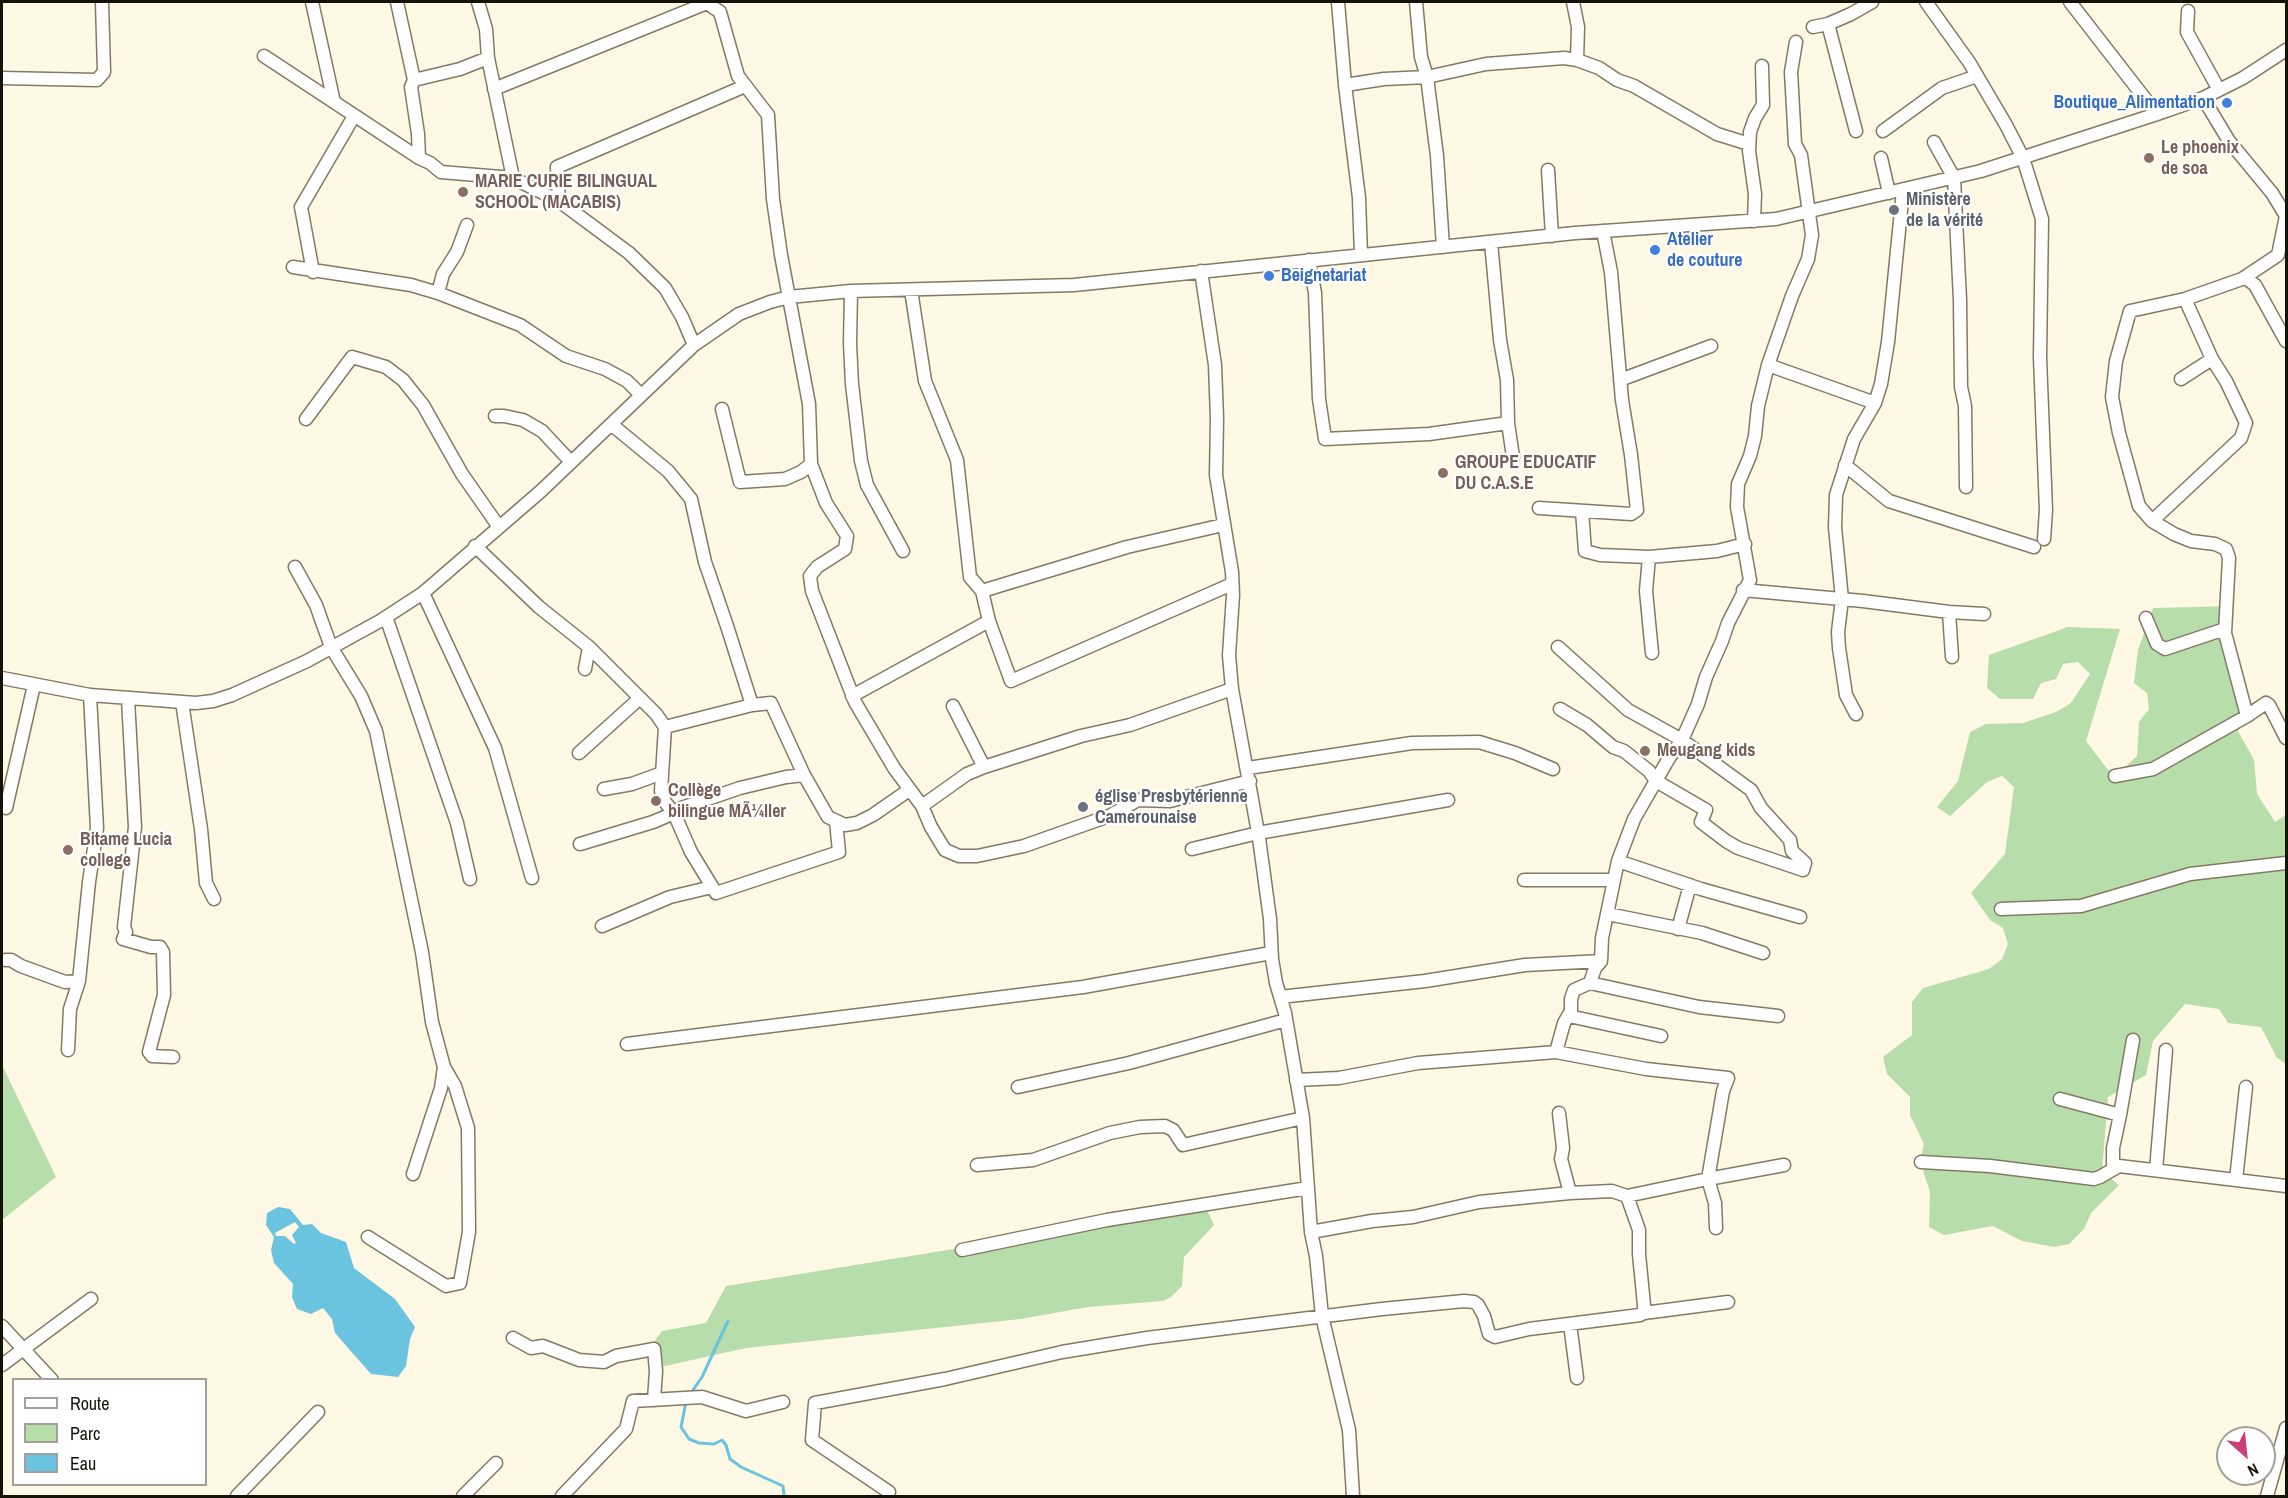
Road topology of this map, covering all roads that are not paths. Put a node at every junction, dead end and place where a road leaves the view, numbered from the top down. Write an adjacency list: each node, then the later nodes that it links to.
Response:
1 (102, 2): 23 (street)
2 (312, 2): 30 (street)
3 (398, 2): 24 (street)
4 (481, 2): 18 (street)
5 (707, 2): 25 (street); 27 (street)
6 (1338, 2): 26 (street)
7 (1416, 2): 21 (street)
8 (1574, 2): 19 (street)
9 (1872, 2): 13 (street)
10 (1926, 2): 22 (street)
11 (2070, 2): 31 (street)
12 (2188, 11): 28 (street)
13 (1828, 24): 14 (street); 33 (street)
14 (1813, 27)
15 (1796, 42): 46 (street)
16 (2286, 50): 28 (street)
17 (264, 56): 30 (street)
18 (488, 58): 24 (street); 27 (street)
19 (1576, 60): 21 (street); 36 (street)
20 (1762, 66): 36 (street)
21 (1427, 76): 26 (street); 52 (street)
22 (1977, 76): 34 (street); 39 (street)
23 (2, 78)
24 (414, 80): 37 (street)
25 (745, 86): 45 (street); 62 (street)
26 (1345, 86): 53 (street)
27 (494, 89): 41 (street)
28 (2219, 90): 29 (street)
29 (2203, 98): 31 (street); 58 (street)
30 (334, 102): 32 (street)
31 (2157, 114): 39 (street)
32 (354, 117): 37 (street); 57 (street)
33 (1856, 131)
34 (1884, 131)
35 (1934, 142): 42 (street)
36 (1749, 144): 47 (street)
37 (419, 158): 41 (street)
38 (1881, 158): 44 (street)
39 (2023, 158): 42 (street); 88 (street)
40 (1548, 170): 50 (street)
41 (513, 178): 45 (street)
42 (1954, 178): 43 (street); 82 (street)
43 (1903, 190): 44 (street); 72 (street)
44 (1888, 193): 46 (street)
45 (559, 201): 65 (street)
46 (1809, 211): 47 (street); 68 (street)
47 (1754, 221): 49 (street)
48 (467, 225): 61 (street)
49 (1603, 231): 50 (street); 70 (street)
50 (1552, 236): 51 (street)
51 (1491, 242): 52 (street); 76 (street)
52 (1443, 247): 53 (street)
53 (1362, 255): 54 (street)
54 (1309, 260): 56 (street); 76 (street)
55 (293, 267): 57 (street)
56 (1201, 271): 59 (street); 86 (street)
57 (313, 272): 61 (street)
58 (2242, 279): 63 (street); 64 (street)
59 (911, 290): 60 (street); 97 (street)
60 (851, 291): 62 (street); 92 (street)
61 (438, 293): 71 (street)
62 (789, 297): 65 (street); 80 (street)
63 (2185, 299): 67 (street); 85 (street)
64 (2286, 341)
65 (694, 345): 71 (street)
66 (1711, 346): 70 (street)
67 (2212, 359): 69 (street); 85 (street)
68 (1768, 365): 72 (street); 89 (street)
69 (2181, 379)
70 (1620, 380): 84 (street)
71 (641, 395): 77 (street)
72 (1875, 403): 81 (street)
73 (722, 409): 80 (street)
74 (495, 416): 79 (street)
75 (306, 419): 87 (street)
76 (1508, 423): 78 (street)
77 (611, 424): 79 (street); 120 (street)
78 (1513, 457)
79 (571, 462): 87 (street)
80 (811, 464): 116 (street)
81 (1845, 465): 91 (street); 99 (street)
82 (1966, 487)
83 (1539, 508): 84 (street)
84 (1582, 511): 93 (street)
85 (2152, 521): 105 (street)
86 (1223, 525): 95 (street); 97 (street)
87 (499, 526): 90 (street)
88 (2044, 539)
89 (1745, 544): 93 (street); 96 (street)
90 (475, 546): 98 (street); 107 (street)
91 (2034, 547)
92 (903, 551)
93 (1649, 557): 109 (street)
94 (295, 567): 106 (street)
95 (1232, 584): 104 (street); 114 (street)
96 (1743, 590): 99 (street); 127 (street)
97 (982, 591): 104 (street)
98 (423, 593): 102 (street); 148 (street)
99 (1842, 599): 100 (street); 123 (street)
100 (1949, 612): 101 (street); 110 (street)
101 (1984, 614)
102 (386, 617): 106 (street); 149 (street)
103 (2146, 618): 105 (street)
104 (989, 621): 116 (street)
105 (2225, 629): 124 (street)
106 (332, 647): 119 (street); 177 (street)
107 (589, 647): 111 (street); 117 (street)
108 (1558, 647): 127 (street)
109 (1652, 653)
110 (1952, 657)
111 (585, 669)
112 (2, 678): 113 (street)
113 (34, 685): 115 (street); 140 (street)
114 (1232, 689): 129 (street); 132 (street)
115 (90, 695): 118 (street); 164 (street)
116 (852, 696): 137 (street)
117 (640, 698): 125 (street); 128 (street)
118 (128, 699): 119 (street); 176 (street)
119 (182, 702): 154 (street)
120 (752, 705): 125 (street); 133 (street)
121 (953, 706): 129 (street)
122 (1560, 709): 135 (street)
123 (1856, 714)
124 (2247, 716): 126 (street); 134 (street)
125 (665, 727): 131 (street)
126 (2286, 738)
127 (1682, 740): 135 (street); 135 (street)
128 (579, 753)
129 (984, 767): 139 (street)
130 (1553, 769): 132 (street)
131 (662, 773): 136 (street); 141 (street)
132 (1249, 774): 139 (street); 143 (street)
133 (804, 775): 141 (street); 142 (street)
134 (2115, 776)
135 (1656, 782): 146 (street)
136 (604, 789)
137 (909, 789): 139 (street); 142 (street)
138 (1448, 800): 143 (street)
139 (922, 806)
140 (6, 808)
141 (674, 813): 144 (street); 153 (street)
142 (836, 820): 153 (street)
143 (1258, 833): 145 (street); 160 (street)
144 (580, 843)
145 (1192, 849)
146 (1618, 861): 151 (street); 152 (street)
147 (2286, 863): 155 (street)
148 (532, 878)
149 (470, 879)
150 (1524, 880): 151 (street)
151 (1614, 880): 156 (street)
152 (1690, 885): 157 (street); 159 (street)
153 (712, 887): 158 (street)
154 (214, 899)
155 (2001, 909)
156 (1608, 914): 159 (street); 163 (street)
157 (1800, 917)
158 (602, 926)
159 (1678, 929): 161 (street)
160 (1271, 952): 166 (street); 172 (street)
161 (1763, 953)
162 (5, 960): 164 (street)
163 (1601, 961): 165 (street); 166 (street)
164 (79, 981): 173 (street)
165 (1590, 983): 167 (street); 168 (street)
166 (1280, 997): 169 (street)
167 (1569, 1016): 170 (street); 175 (street)
168 (1778, 1016)
169 (1286, 1020): 178 (street); 179 (street)
170 (1661, 1036)
171 (2133, 1040): 183 (street)
172 (627, 1044)
173 (68, 1050)
174 (2166, 1050): 189 (street)
175 (1556, 1052): 178 (street); 191 (street)
176 (173, 1057)
177 (444, 1067): 190 (street); 199 (street)
178 (1296, 1080): 184 (street)
179 (1018, 1087)
180 (2246, 1087): 192 (street)
181 (2060, 1099): 183 (street)
182 (1559, 1113): 195 (street)
183 (2120, 1115): 188 (street)
184 (1303, 1118): 186 (street); 194 (street)
185 (1922, 1162): 188 (street)
186 (977, 1165)
187 (1784, 1165): 191 (street)
188 (2114, 1168): 189 (street)
189 (2156, 1170): 192 (street)
190 (413, 1174)
191 (1708, 1179): 196 (street); 197 (street)
192 (2236, 1180): 193 (street)
193 (2286, 1186)
194 (1308, 1188): 198 (street); 200 (street)
195 (1570, 1193): 196 (street); 198 (street)
196 (1627, 1197): 203 (street)
197 (1716, 1228)
198 (1311, 1232): 204 (street)
199 (368, 1237)
200 (962, 1250)
201 (91, 1299): 208 (street)
202 (1728, 1302): 203 (street)
203 (1644, 1313): 205 (street)
204 (1322, 1316): 205 (street); 217 (street); 221 (street)
205 (1570, 1324): 211 (street)
206 (2, 1326): 208 (street)
207 (513, 1338): 212 (street)
208 (23, 1349): 209 (street); 210 (street)
209 (2, 1365)
210 (50, 1378)
211 (1577, 1378)
212 (654, 1400): 213 (street); 220 (street)
213 (783, 1402)
214 (318, 1412): 218 (street)
215 (2286, 1428): 222 (street)
216 (496, 1463): 219 (street)
217 (889, 1492)
218 (237, 1497)
219 (463, 1497)
220 (562, 1497)
221 (1353, 1497)
222 (2267, 1497)

